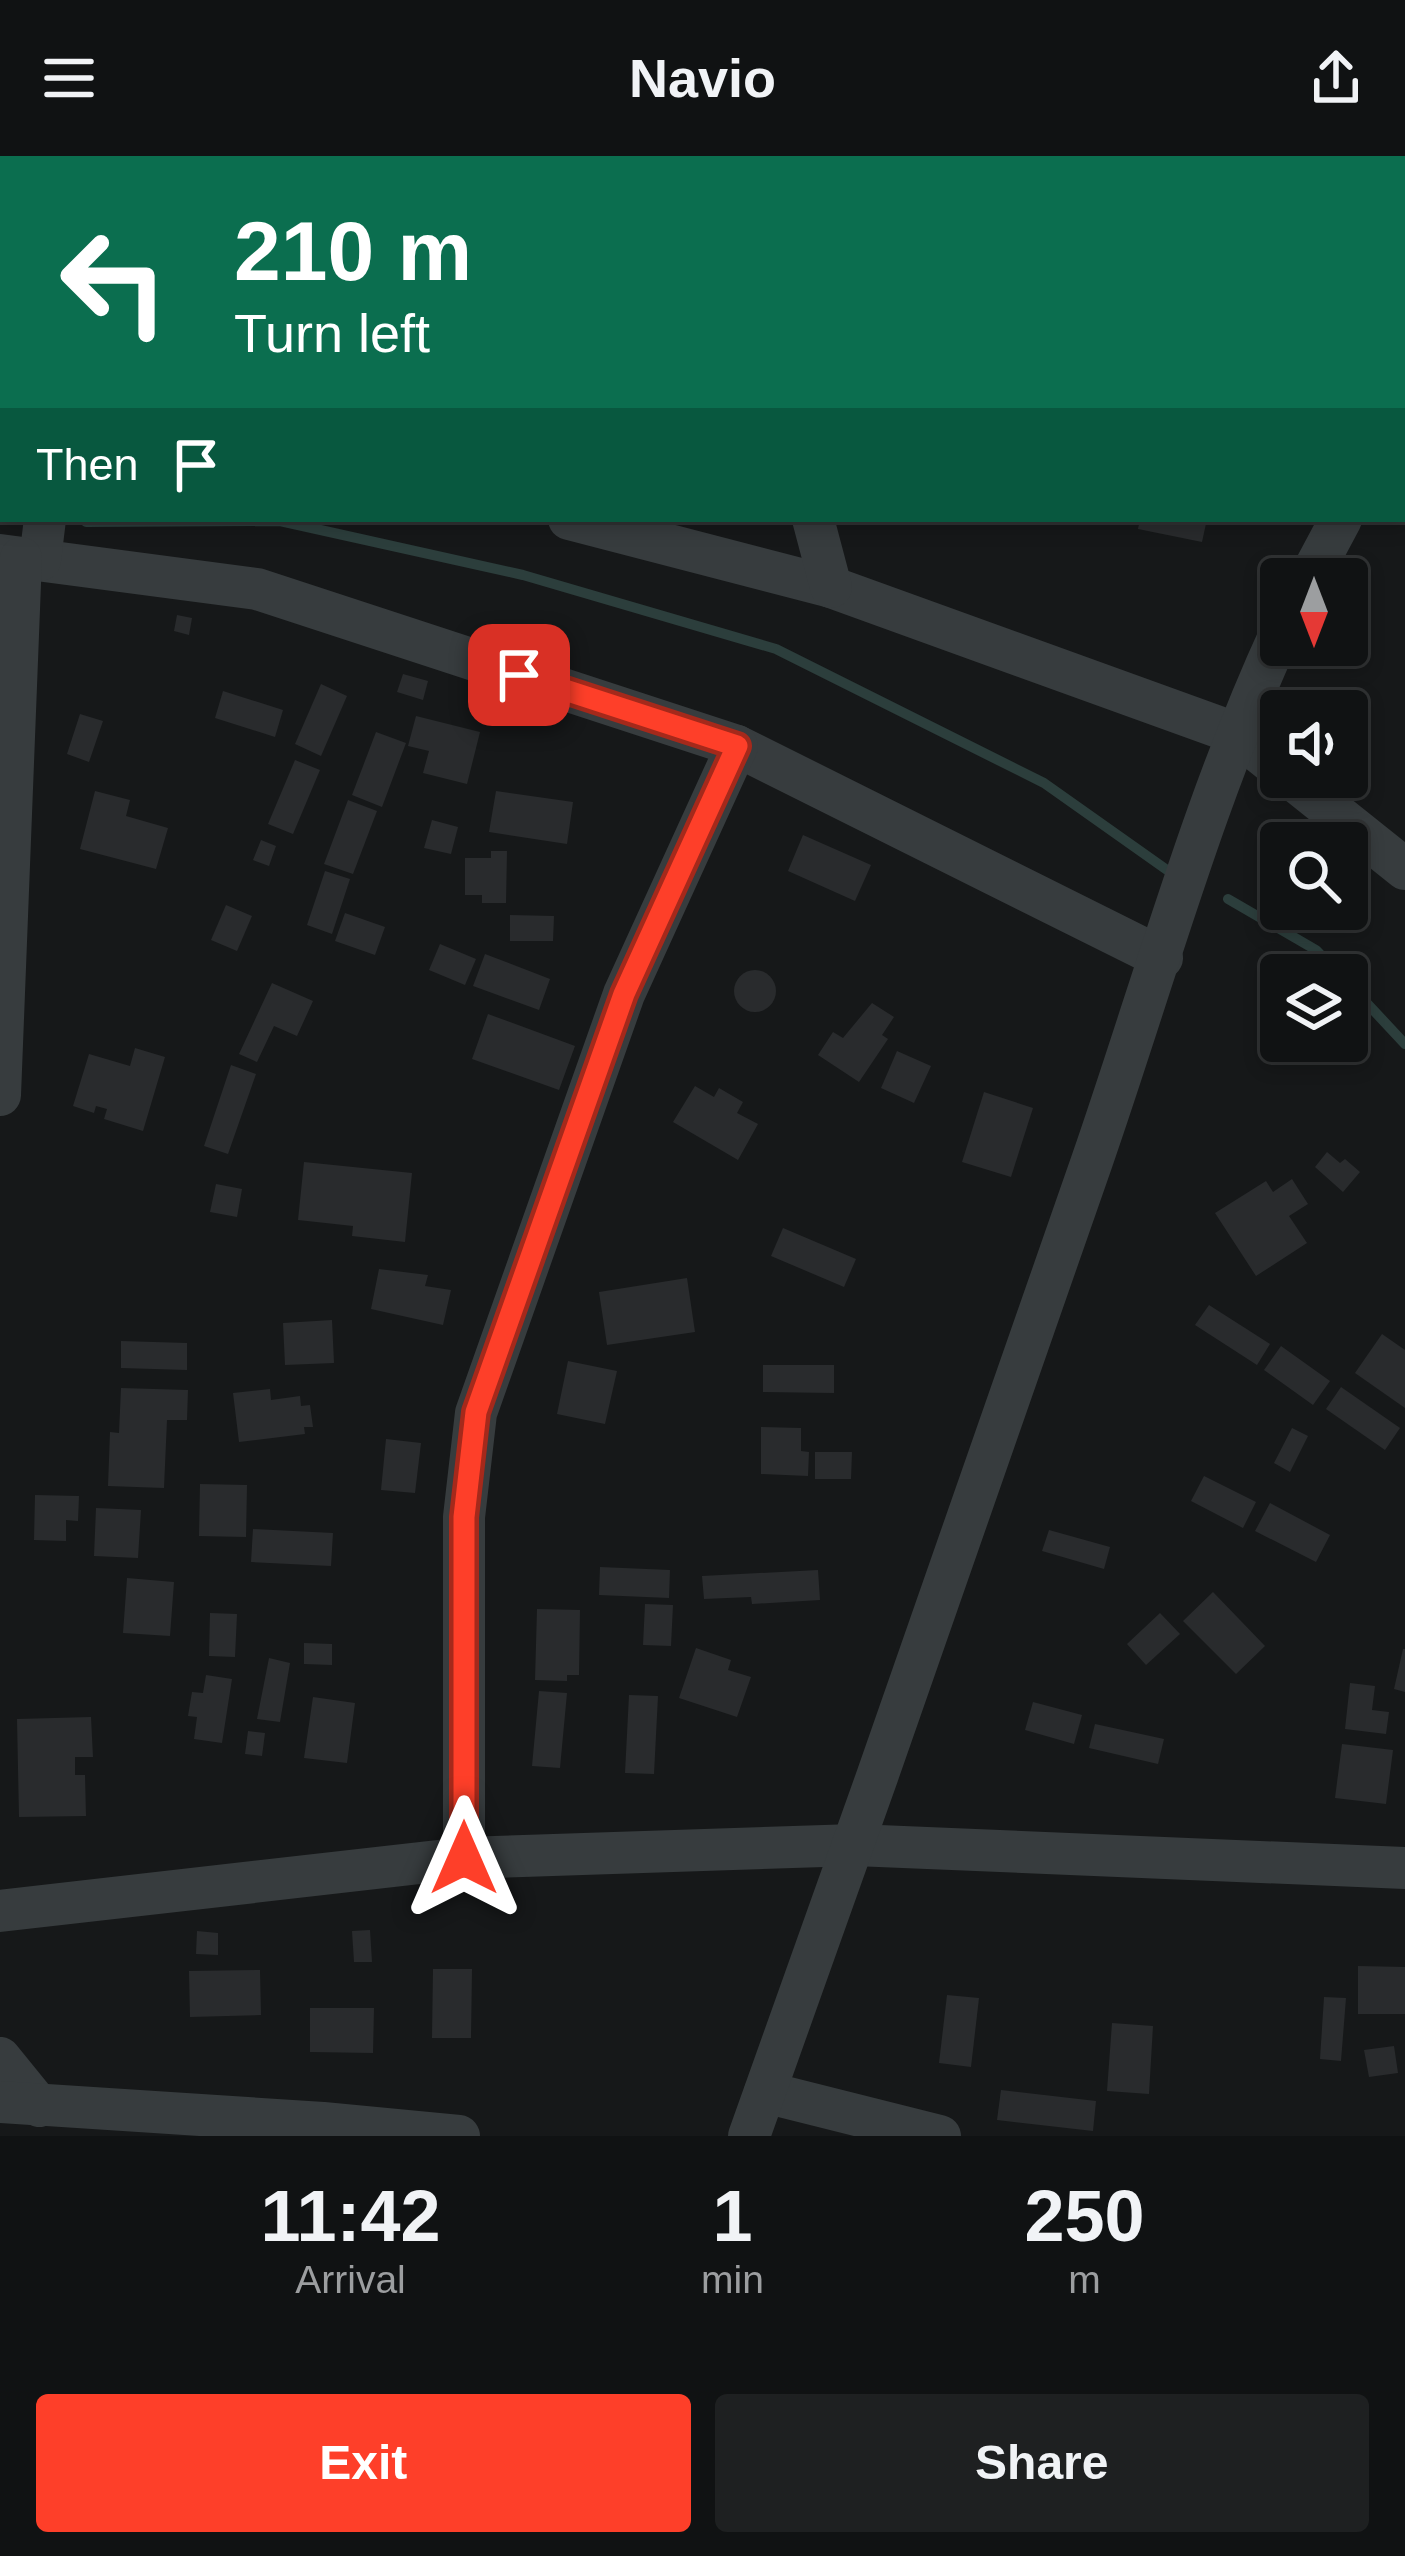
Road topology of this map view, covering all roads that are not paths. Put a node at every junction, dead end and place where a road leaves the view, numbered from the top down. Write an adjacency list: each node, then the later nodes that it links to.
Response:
1 (581, 522): 6 (street)
2 (814, 522): 6 (street)
3 (1339, 522): 5 (street)
4 (26, 548): 9 (street); 14 (street)
5 (1320, 558)
6 (831, 587): 8 (street)
7 (1266, 666): 8 (street)
8 (1235, 733): 10 (street); 13 (street)
9 (737, 746): 13 (street); 16 (street)
10 (1260, 753)
11 (1316, 798): 12 (street)
12 (1405, 869)
13 (1162, 958): 15 (street)
14 (0, 1094)
15 (855, 1845): 16 (street); 17 (street); 20 (street)
16 (464, 1858): 18 (street)
17 (1405, 1868)
18 (0, 1911)
19 (0, 2058): 21 (street)
20 (765, 2092): 24 (street); 25 (street)
21 (20, 2112): 22 (street)
22 (320, 2129): 23 (street)
23 (459, 2136)
24 (749, 2136)
25 (940, 2136)

